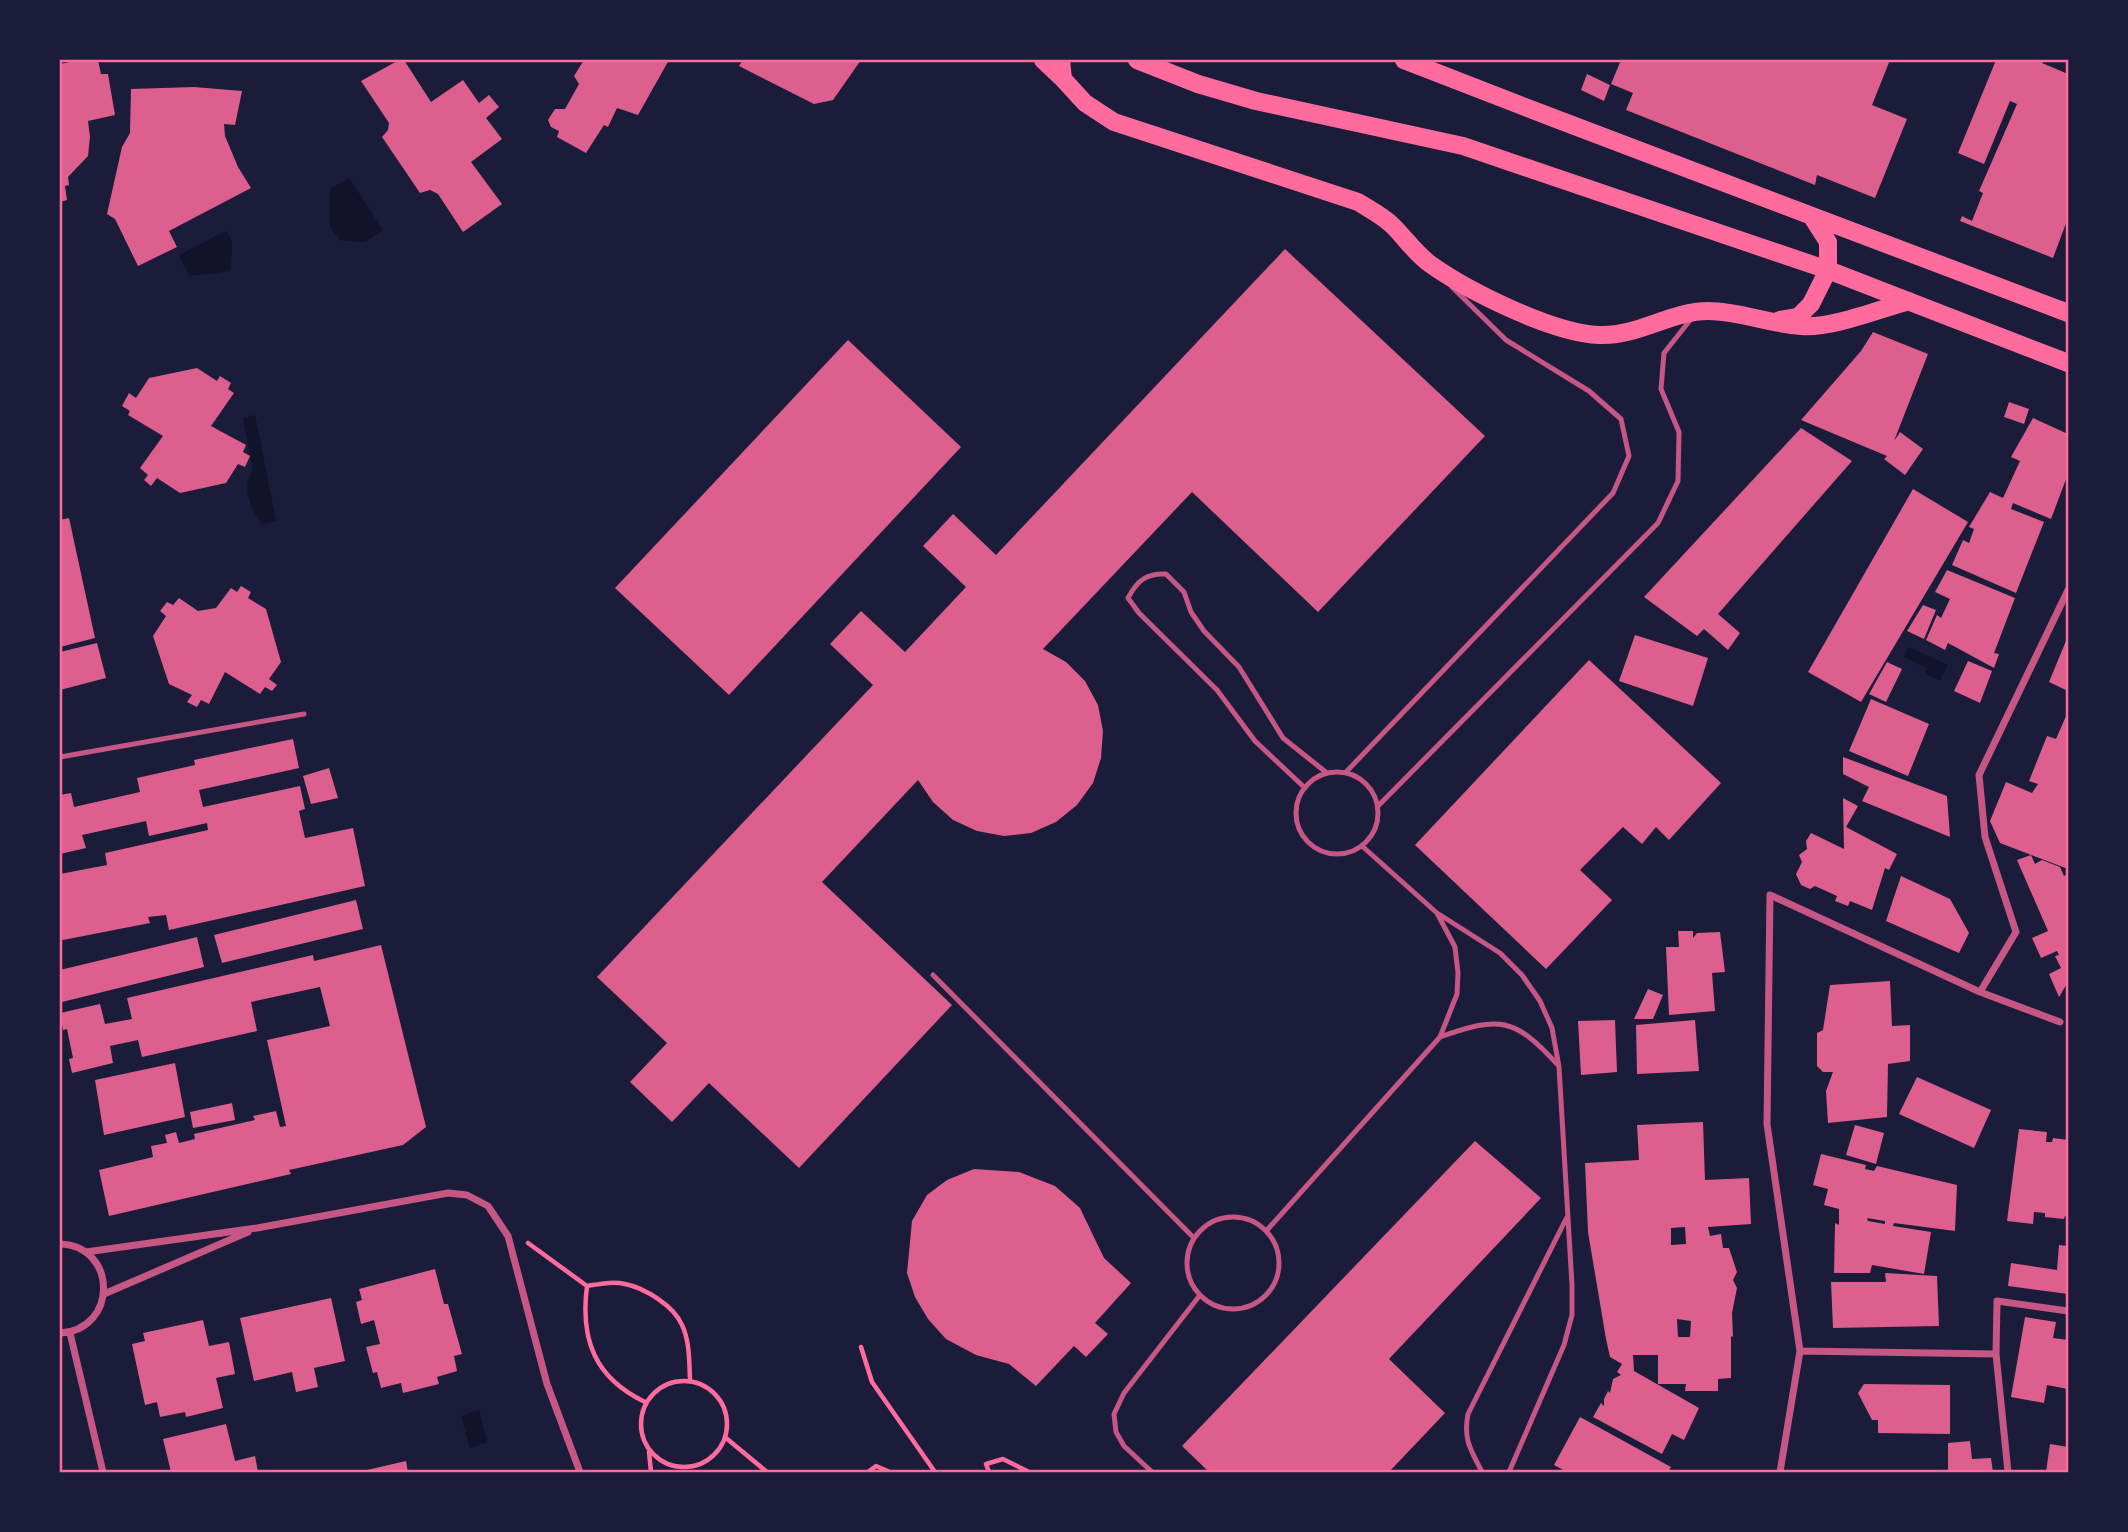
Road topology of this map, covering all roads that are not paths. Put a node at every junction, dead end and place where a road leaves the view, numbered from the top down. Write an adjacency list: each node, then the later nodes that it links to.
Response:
1 (1043, 60): 5 (main road)
2 (1061, 60): 5 (main road)
3 (1137, 60): 8 (main road)
4 (1404, 60): 6 (main road)
5 (1063, 79): 7 (main road)
6 (1812, 217): 8 (main road); 11 (main road)
7 (1428, 263): 10 (main road); 17 (lane)
8 (1828, 270): 9 (main road); 12 (main road)
9 (1909, 300): 12 (main road); 13 (main road)
10 (1698, 311): 12 (main road); 20 (lane)
11 (2068, 313)
12 (1770, 323)
13 (2068, 363)
14 (2068, 590): 24 (street)
15 (304, 714): 16 (lane)
16 (60, 757)
17 (1346, 772): 18 (lane); 20 (lane)
18 (1327, 773): 19 (lane); 19 (lane)
19 (1305, 788): 21 (lane)
20 (1378, 806): 21 (lane)
21 (1362, 846): 22 (lane)
22 (1437, 913): 26 (lane); 27 (lane)
23 (933, 975): 31 (lane)
24 (1980, 992): 25 (street); 39 (street)
25 (2060, 1022)
26 (1440, 1037): 27 (lane); 30 (lane)
27 (1559, 1067): 28 (lane)
28 (1568, 1214): 44 (lane); 45 (lane)
29 (257, 1228): 33 (street); 34 (street); 42 (street)
30 (1267, 1230): 31 (lane); 35 (lane)
31 (1194, 1238): 35 (lane)
32 (60, 1244): 33 (street)
33 (86, 1252): 34 (street)
34 (104, 1294): 38 (street)
35 (1200, 1295): 43 (lane)
36 (2068, 1311): 40 (street)
37 (60, 1333): 38 (street)
38 (71, 1333): 41 (street)
39 (1800, 1351): 40 (street); 46 (street)
40 (1996, 1354): 47 (street)
41 (103, 1472)
42 (580, 1472)
43 (1152, 1472)
44 (1482, 1472)
45 (1509, 1472)
46 (1780, 1472)
47 (2008, 1472)

